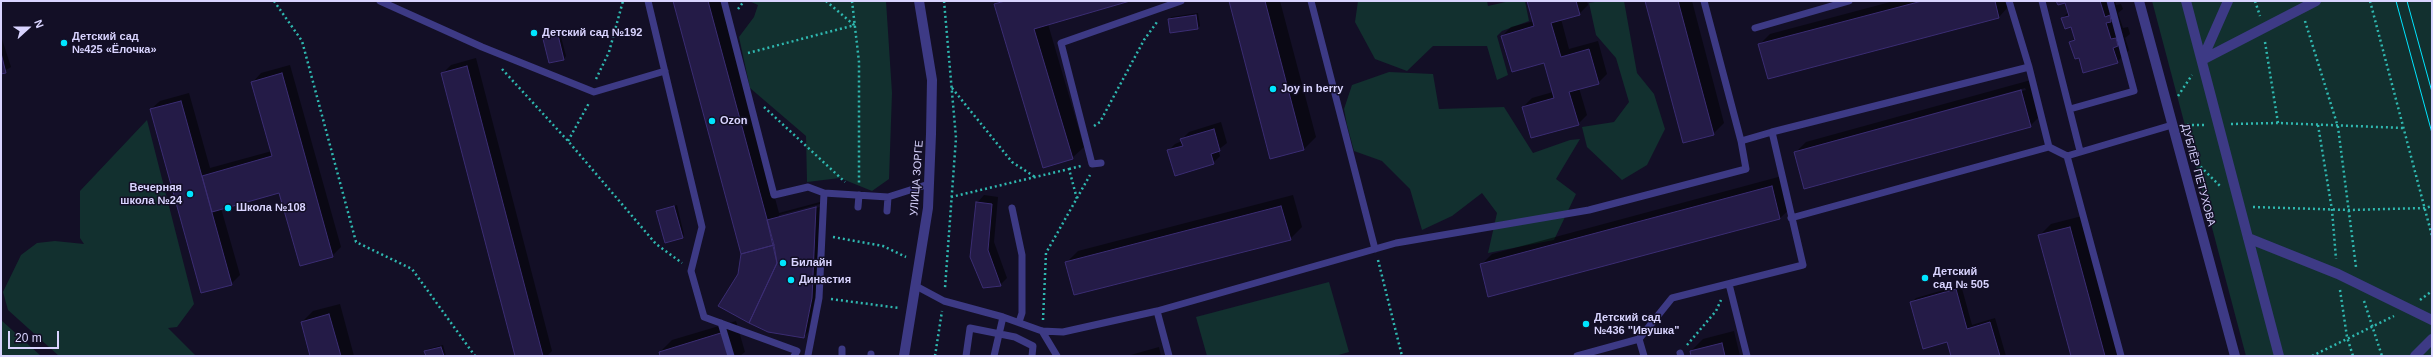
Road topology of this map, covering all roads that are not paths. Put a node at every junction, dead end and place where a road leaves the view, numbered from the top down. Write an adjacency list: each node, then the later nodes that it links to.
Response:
1 (380, 1): 19 (lane)
2 (648, 1): 19 (lane)
3 (724, 1): 29 (lane)
4 (919, 1): 28 (street, УЛИЦА ЗОРГЕ)
5 (1181, 1): 27 (lane)
6 (1311, 1): 37 (lane)
7 (1704, 1): 23 (lane)
8 (1849, 1): 16 (lane)
9 (2009, 1): 18 (lane)
10 (2042, 1): 20 (lane)
11 (2110, 1): 20 (lane)
12 (2139, 1): 21 (street, ДУБЛЁР ПЕТУХОВА)
13 (2186, 1): 17 (street)
14 (2228, 1): 17 (street)
15 (2316, 1): 17 (street)
16 (1755, 28)
17 (2202, 60): 36 (street)
18 (2029, 68): 22 (lane); 24 (lane)
19 (665, 71): 44 (lane)
20 (2070, 109): 25 (lane)
21 (2172, 125): 25 (lane); 62 (street, ДУБЛЁР ПЕТУХОВА)
22 (1772, 132): 23 (lane); 35 (lane)
23 (1741, 141): 37 (lane)
24 (2048, 147): 26 (lane); 35 (lane)
25 (2080, 151): 26 (lane)
26 (2067, 156): 61 (lane)
27 (1101, 163)
28 (929, 184): 31 (lane); 39 (street, УЛИЦА ЗОРГЕ)
29 (824, 193): 30 (lane); 50 (lane)
30 (859, 195): 31 (lane); 32 (lane)
31 (888, 197): 34 (lane)
32 (858, 207)
33 (1012, 208): 43 (lane)
34 (887, 211)
35 (1791, 218): 38 (lane)
36 (2248, 238): 42 (street); 63 (street)
37 (1375, 249): 40 (lane)
38 (1729, 284): 47 (lane); 60 (lane)
39 (916, 286): 41 (lane); 52 (street, УЛИЦА ЗОРГЕ)
40 (1157, 311): 45 (lane); 57 (lane)
41 (1003, 316): 43 (lane); 46 (lane)
42 (2432, 320)
43 (1019, 322): 45 (lane)
44 (721, 323): 49 (lane); 51 (lane)
45 (1042, 331): 56 (lane)
46 (999, 333): 53 (lane); 54 (lane); 55 (lane)
47 (1639, 339): 58 (lane); 59 (lane)
48 (2432, 339): 64 (street)
49 (796, 354): 50 (lane)
50 (810, 355)
51 (731, 356)
52 (904, 356)
53 (966, 356)
54 (994, 356)
55 (1032, 356)
56 (1057, 356)
57 (1169, 356)
58 (1577, 356)
59 (1644, 356)
60 (1746, 356)
61 (2121, 356)
62 (2235, 356)
63 (2279, 356)
64 (2415, 356)

